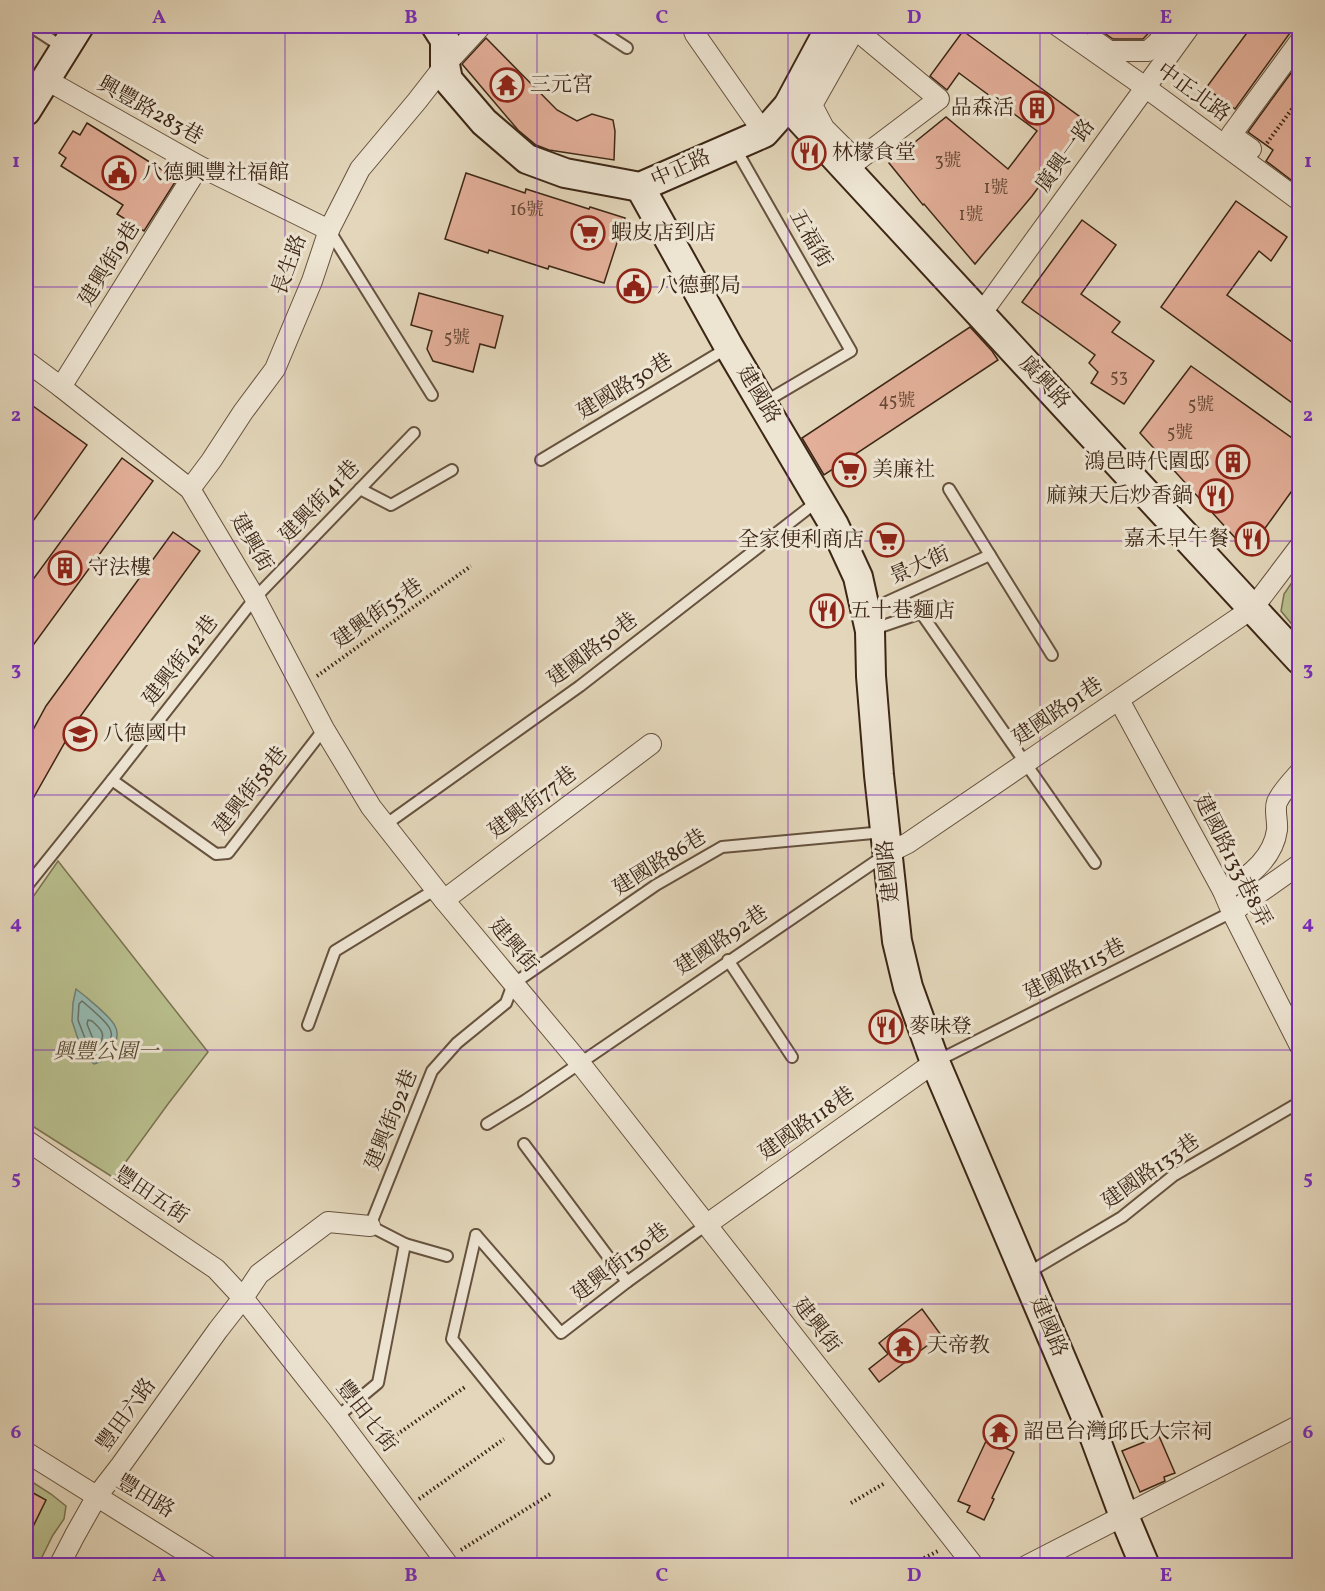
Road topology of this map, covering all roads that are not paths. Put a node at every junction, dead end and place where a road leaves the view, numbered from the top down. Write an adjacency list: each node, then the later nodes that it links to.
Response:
1 (30, 26): 11 (lane)
2 (436, 26): 14 (street, 中正路)
3 (481, 26): 14 (street, 長生路)
4 (593, 26): 13 (lane)
5 (692, 26): 20 (street)
6 (831, 26): 18 (street, 中正路)
7 (1058, 26): 16 (street, 中正北路)
8 (1073, 26): 9 (street)
9 (1170, 26)
10 (1190, 26): 16 (street, 廣興一路)
11 (72, 37): 15 (street)
12 (1299, 41): 23 (street)
13 (627, 48)
14 (445, 65): 24 (street, 中正路); 26 (street, 長生路)
15 (45, 79): 19 (street); 22 (street, 興豐路283巷)
16 (1145, 87): 25 (street, 中正北路); 27 (street, 廣興一路)
17 (939, 99): 17 (street)
18 (788, 106): 20 (street, 中正路); 27 (street, 廣興路)
19 (26, 111)
20 (764, 133): 21 (street, 中正路)
21 (734, 146): 24 (street, 中正路); 32 (lane, 五福街)
22 (199, 166): 26 (street, 興豐路283巷); 30 (street, 建興街9巷)
23 (1299, 184)
24 (640, 187): 28 (street, 建國路)
25 (1299, 201)
26 (329, 230): 31 (lane); 36 (street, 長生路)
27 (981, 314): 43 (street, 廣興路)
28 (729, 347): 32 (street, 建國路); 34 (lane, 建國路30巷)
29 (26, 361): 30 (street, 建興街)
30 (61, 387): 36 (street, 建興街)
31 (432, 395)
32 (763, 403): 39 (street, 建國路)
33 (414, 433): 37 (lane, 建興街41巷)
34 (541, 460)
35 (452, 470): 37 (lane)
36 (190, 489): 42 (street, 建興街)
37 (360, 489): 42 (lane, 建興街41巷)
38 (949, 489): 41 (lane)
39 (820, 500): 44 (street, 建國路); 53 (lane, 建國路50巷)
40 (1299, 546): 43 (street, 建國路91巷)
41 (990, 555): 44 (lane, 景大街); 45 (lane)
42 (255, 598): 48 (street, 建興街); 52 (lane, 建興街42巷)
43 (1253, 608): 46 (street, 廣興路); 47 (street, 建國路91巷)
44 (868, 621): 50 (lane); 54 (street, 建國路)
45 (1052, 655)
46 (1299, 660)
47 (1119, 700): 50 (street, 建國路91巷); 58 (street, 建國路133巷8弄)
48 (324, 729): 52 (lane, 建興街58巷); 53 (street, 建興街)
49 (651, 744): 59 (street, 建興街77巷)
50 (1026, 764): 54 (street, 建國路91巷); 55 (lane)
51 (1299, 772): 58 (street)
52 (112, 780): 57 (lane, 建興街42巷)
53 (385, 825): 59 (street, 建興街)
54 (886, 843): 61 (lane, 建國路92巷); 62 (lane, 建國路86巷); 67 (street, 建國路)
55 (1095, 863)
56 (1299, 864): 60 (street)
57 (26, 887)
58 (1223, 891): 60 (street, 建國路133巷8弄)
59 (440, 895): 62 (street, 建興街); 63 (lane)
60 (1232, 912): 64 (street, 建國路133巷8弄); 67 (lane, 建國路115巷)
61 (728, 960): 65 (lane); 66 (lane, 建國路92巷)
62 (513, 984): 66 (street, 建興街); 73 (lane, 建興街92巷)
63 (308, 1025)
64 (1299, 1046)
65 (792, 1057)
66 (579, 1062): 69 (lane, 建國路92巷); 72 (street, 建興街)
67 (935, 1062): 72 (street, 建國路118巷); 76 (street, 建國路)
68 (1299, 1102): 76 (lane, 建國路133巷)
69 (486, 1124)
70 (26, 1140): 78 (street, 豐田五街)
71 (524, 1144): 77 (lane)
72 (706, 1225): 77 (lane, 建興街130巷); 88 (street, 建興街)
73 (370, 1226): 74 (lane); 78 (street, 豐田六路)
74 (405, 1244): 75 (lane); 79 (lane)
75 (447, 1256)
76 (1026, 1274): 84 (street, 建國路)
77 (627, 1282): 82 (lane, 建興街130巷)
78 (243, 1298): 79 (street, 豐田七街); 83 (street, 豐田六路)
79 (337, 1417): 85 (street, 豐田七街)
80 (1299, 1425): 84 (street)
81 (26, 1452): 83 (street, 豐田路)
82 (548, 1458)
83 (97, 1496): 86 (street, 豐田六路); 87 (street, 豐田路)
84 (1124, 1516): 89 (street); 90 (street, 建國路)
85 (448, 1563)
86 (59, 1566)
87 (208, 1566)
88 (974, 1566)
89 (1026, 1566)
90 (1145, 1566)

